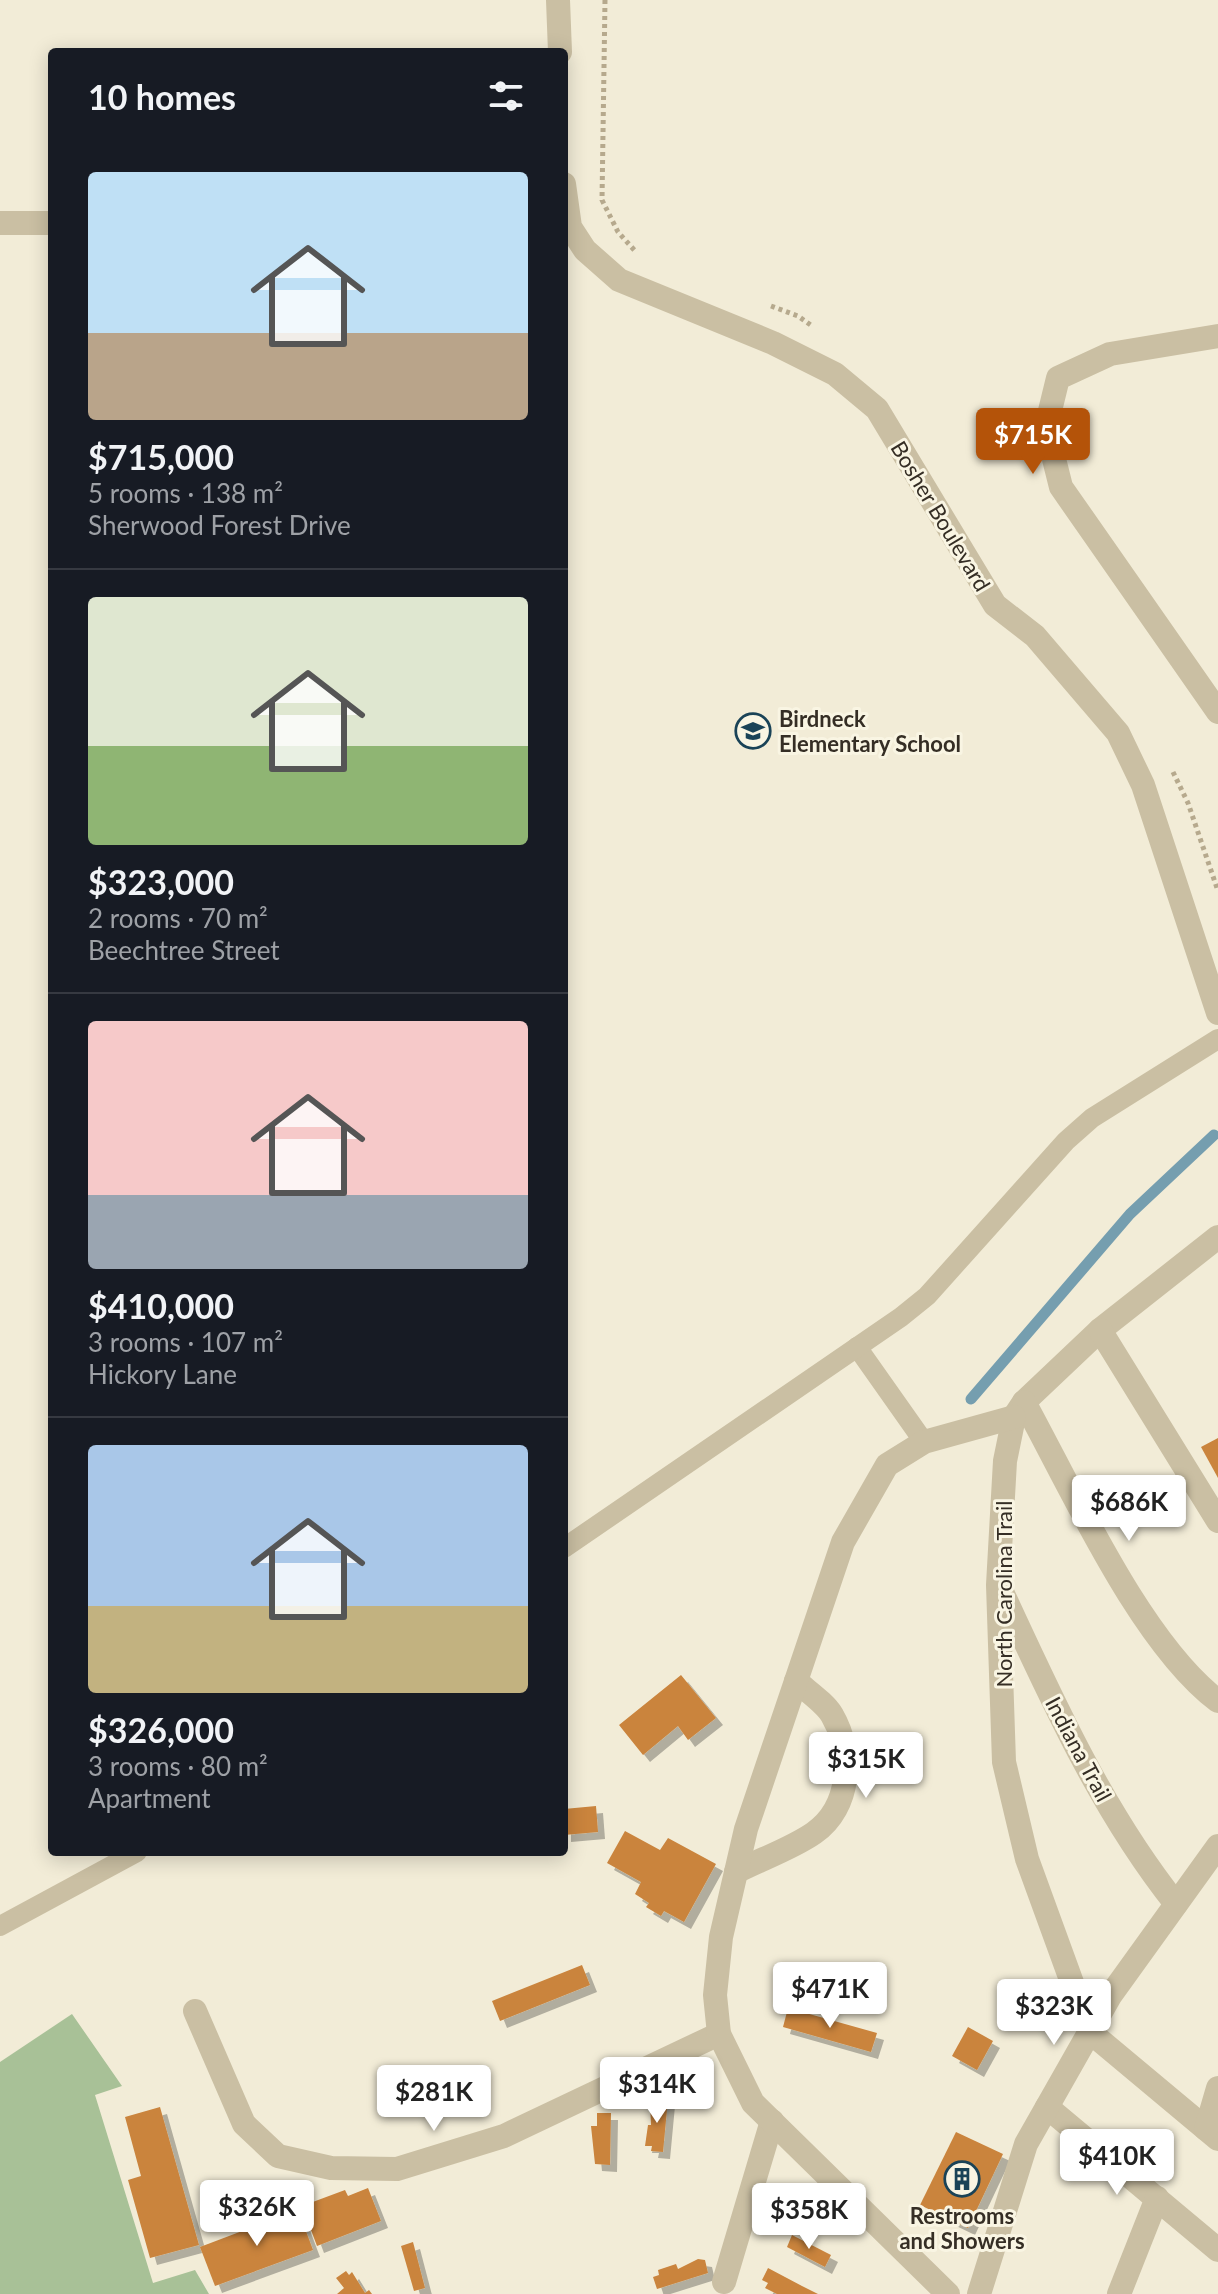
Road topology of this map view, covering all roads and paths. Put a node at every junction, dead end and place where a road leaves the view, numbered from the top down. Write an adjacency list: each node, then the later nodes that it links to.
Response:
1 (558, 0): 2 (street)
2 (560, 48)
3 (0, 223): 4 (street)
4 (48, 223)
5 (568, 228): 8 (street, Bosher Boulevard)
6 (1218, 336): 7 (street)
7 (1218, 712)
8 (1218, 1013)
9 (1218, 1039): 12 (lane)
10 (1218, 1237): 11 (street)
11 (1100, 1330): 13 (street); 15 (street)
12 (857, 1347): 14 (lane); 16 (lane)
13 (1019, 1410): 14 (street); 17 (street, North Carolina Trail); 19 (street)
14 (924, 1442): 18 (street)
15 (1218, 1521)
16 (568, 1545)
17 (998, 1585): 23 (street, Indiana Trail); 26 (street, North Carolina Trail)
18 (796, 1681): 22 (street); 22 (street)
19 (1218, 1701)
20 (1218, 1846): 23 (street)
21 (130, 1856): 24 (lane)
22 (736, 1872): 27 (street)
23 (1176, 1904): 26 (street)
24 (0, 1926)
25 (195, 2011): 27 (street)
26 (1090, 2032): 29 (street); 31 (street)
27 (719, 2034): 30 (street)
28 (1218, 2088): 31 (street)
29 (1047, 2107): 32 (street); 36 (street)
30 (772, 2121): 34 (street); 35 (street)
31 (1212, 2134)
32 (1157, 2198): 33 (street); 37 (street)
33 (1218, 2250)
34 (724, 2282)
35 (948, 2294)
36 (979, 2294)
37 (1119, 2294)

